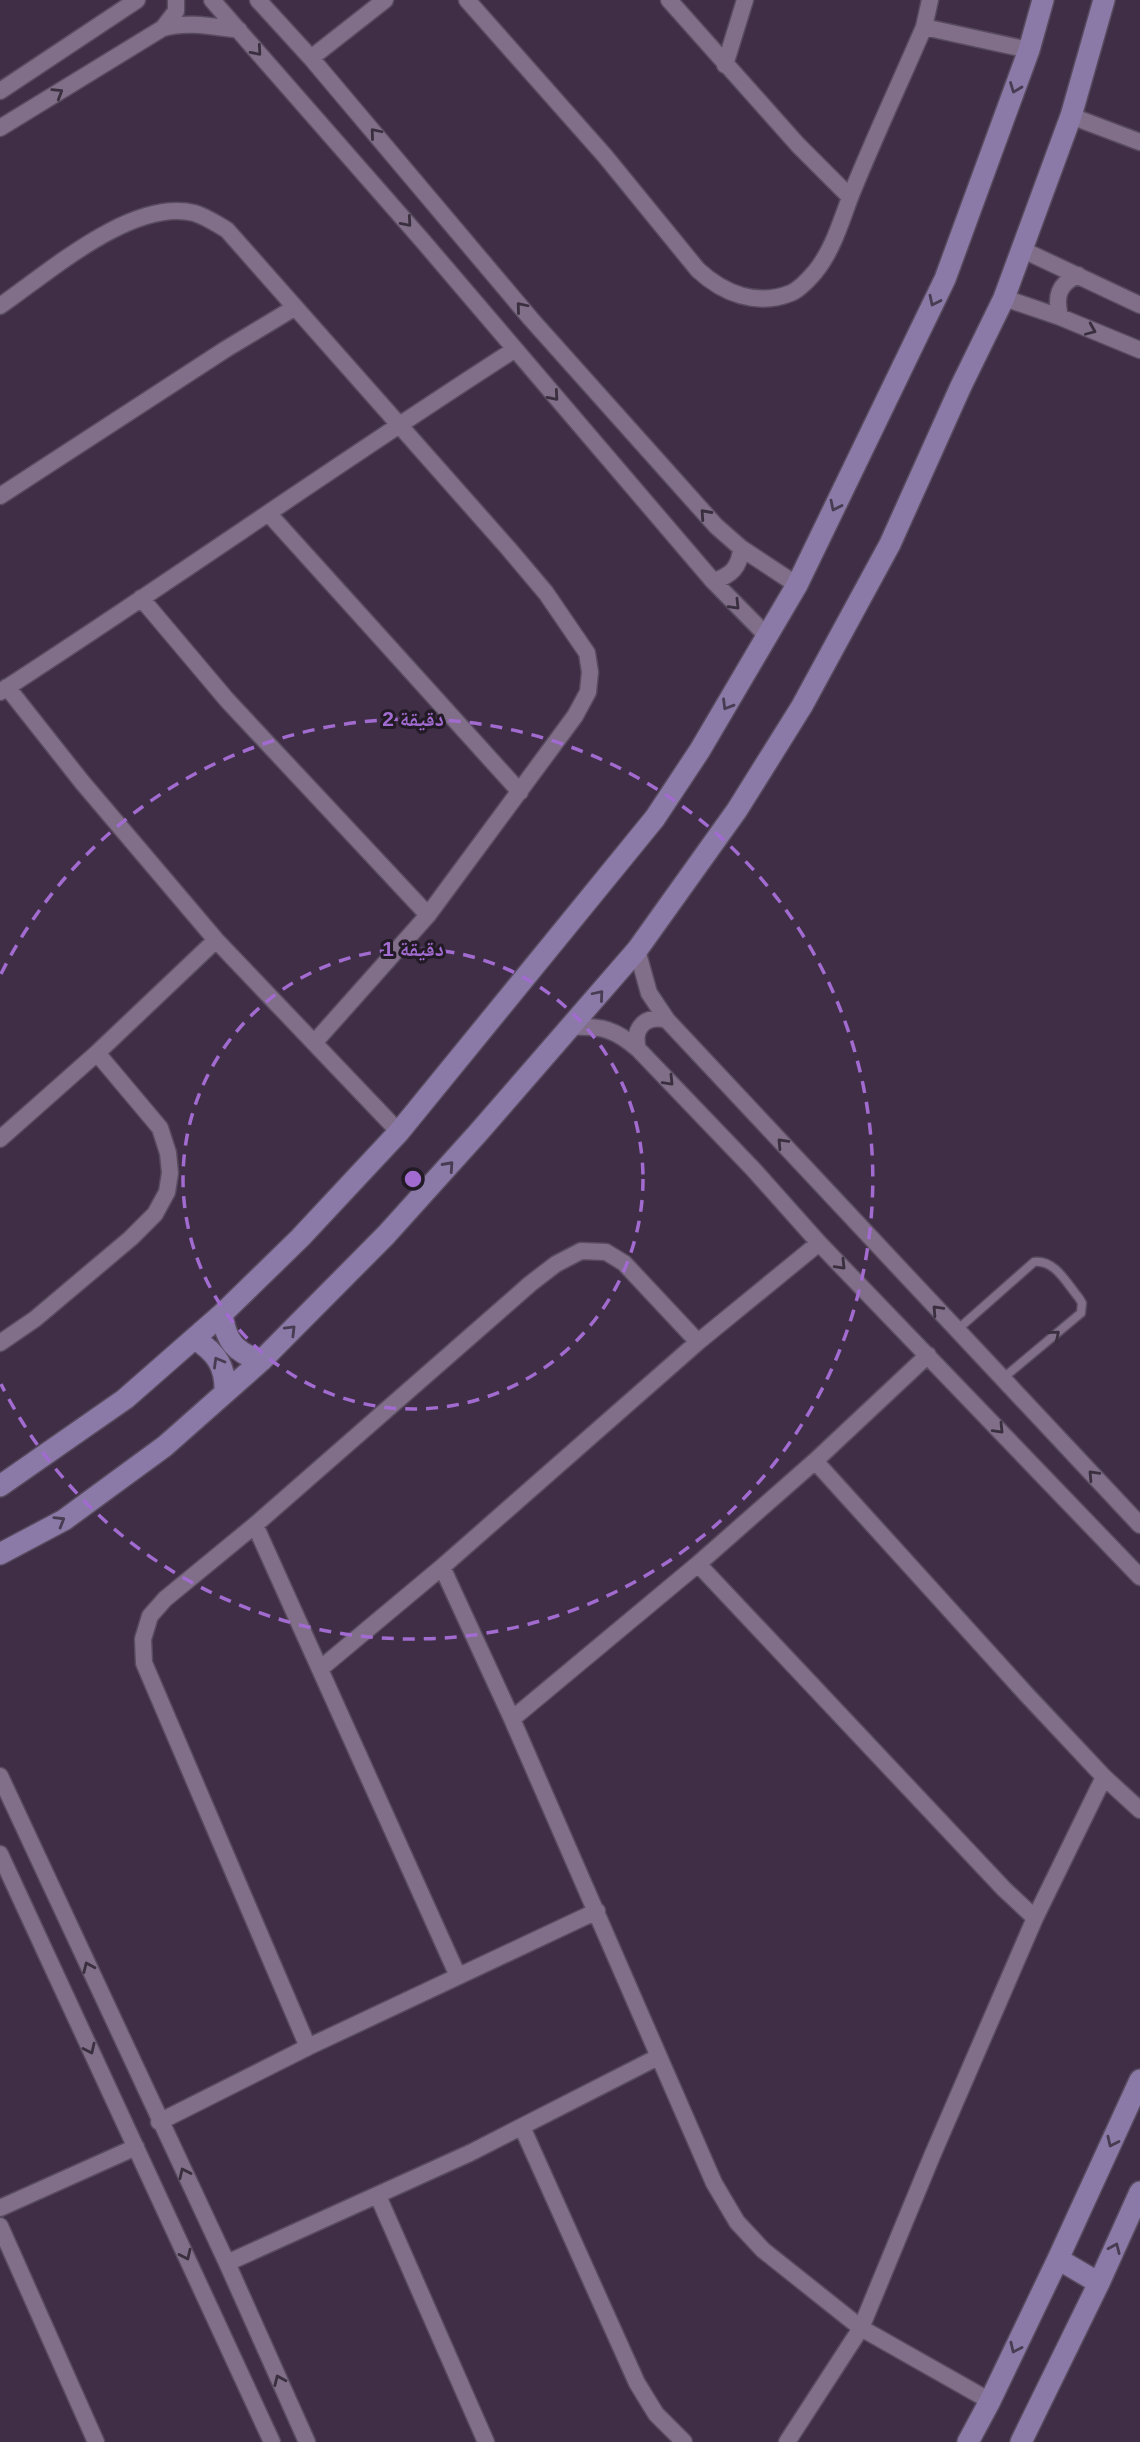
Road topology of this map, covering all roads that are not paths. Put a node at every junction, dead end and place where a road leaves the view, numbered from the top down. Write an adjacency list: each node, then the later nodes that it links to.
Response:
1 (137, 0): 18 (street)
2 (176, 0): 13 (street)
3 (212, 0): 14 (street)
4 (258, 0): 16 (street)
5 (384, 0): 16 (street)
6 (467, 0): 22 (street)
7 (669, 0): 17 (street)
8 (746, 0): 17 (street)
9 (930, 0): 12 (street)
10 (1043, 0): 15 (street)
11 (1104, 0): 19 (street)
12 (924, 27): 15 (street); 22 (street)
13 (163, 28): 14 (street); 20 (street, one-way to 13)
14 (239, 30): 30 (street, one-way to 30)
15 (1029, 50): 37 (street, one-way to 37)
16 (311, 58): 35 (street, one-way to 16)
17 (725, 65): 22 (street)
18 (0, 91)
19 (1072, 116): 21 (street); 23 (street)
20 (0, 128)
21 (1140, 142)
22 (850, 197)
23 (1023, 250): 24 (street); 25 (street)
24 (1078, 275): 26 (street); 29 (street)
25 (1004, 298): 29 (street); 44 (street)
26 (1140, 305)
27 (0, 306): 28 (street)
28 (294, 308): 32 (street); 33 (street)
29 (1060, 317): 31 (street, one-way to 31)
30 (514, 350): 32 (street); 36 (street, one-way to 36)
31 (1140, 350)
32 (400, 423): 34 (street); 41 (street)
33 (0, 496)
34 (269, 514): 38 (street); 41 (street)
35 (741, 548): 36 (street); 37 (street)
36 (713, 581): 39 (street, one-way to 39)
37 (797, 585): 39 (street)
38 (141, 598): 40 (street); 42 (street)
39 (768, 636): 50 (street, one-way to 50)
40 (4, 690): 43 (street)
41 (520, 792): 42 (street)
42 (428, 915): 47 (street)
43 (216, 940): 47 (street); 49 (street)
44 (637, 950): 45 (street); 46 (street, one-way to 44)
45 (667, 1020): 48 (street); 54 (street, one-way to 45)
46 (572, 1027): 48 (street); 59 (street, one-way to 46)
47 (314, 1043): 50 (street)
48 (638, 1049): 52 (street, one-way to 52)
49 (97, 1053): 51 (street); 57 (street)
50 (399, 1132): 53 (street)
51 (0, 1139)
52 (819, 1243): 56 (street); 58 (street, one-way to 58)
53 (222, 1314): 55 (street); 59 (street)
54 (957, 1330): 60 (street); 60 (lane, one-way to 54)
55 (195, 1339): 61 (street, one-way to 55); 63 (street)
56 (698, 1342): 64 (street); 68 (street)
57 (0, 1343)
58 (928, 1355): 62 (street); 69 (street, one-way to 69)
59 (261, 1361): 61 (street)
60 (1002, 1379): 65 (street, one-way to 60)
61 (225, 1393): 66 (street, one-way to 61)
62 (815, 1461): 67 (street); 73 (street)
63 (0, 1486)
64 (255, 1525): 70 (street); 79 (street)
65 (1140, 1525)
66 (0, 1554)
67 (698, 1564): 71 (street); 77 (street)
68 (442, 1567): 70 (street); 71 (street)
69 (1140, 1577)
70 (320, 1669): 78 (street)
71 (512, 1719): 76 (street)
72 (0, 1776): 82 (street, one-way to 72)
73 (1104, 1777): 74 (street); 77 (street)
74 (1140, 1810)
75 (0, 1854): 84 (street, one-way to 84)
76 (597, 1911): 78 (street); 80 (street)
77 (1035, 1918): 92 (street)
78 (458, 1976): 79 (street)
79 (308, 2048): 82 (street)
80 (658, 2057): 83 (street); 92 (street)
81 (1140, 2080): 89 (street, one-way to 89)
82 (159, 2122): 90 (street, one-way to 82)
83 (522, 2127): 86 (street); 98 (street)
84 (136, 2147): 87 (street); 95 (street, one-way to 95)
85 (1140, 2192): 91 (street, one-way to 85)
86 (378, 2196): 90 (street); 97 (street)
87 (0, 2208)
88 (0, 2227): 94 (street)
89 (1058, 2259): 91 (street); 93 (street, one-way to 93)
90 (226, 2263): 96 (street, one-way to 90)
91 (1099, 2283): 101 (street)
92 (861, 2328): 93 (street); 99 (street)
93 (990, 2401): 100 (street)
94 (96, 2442)
95 (272, 2442)
96 (307, 2442)
97 (486, 2442)
98 (684, 2442)
99 (787, 2442)
100 (968, 2442)
101 (1021, 2442)

